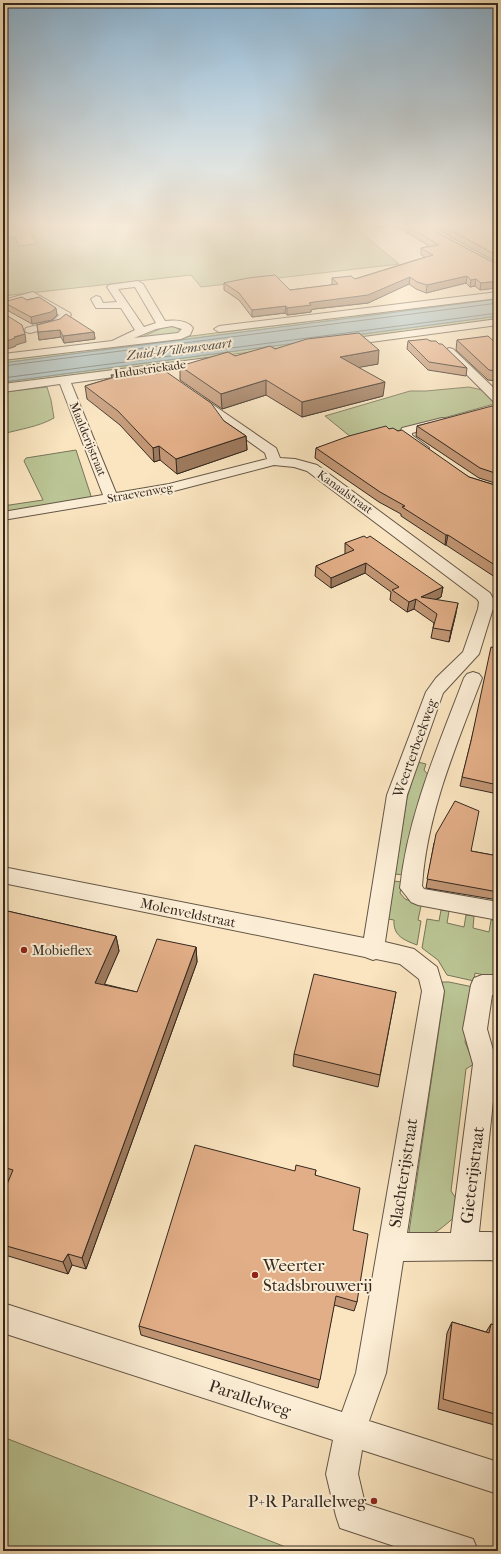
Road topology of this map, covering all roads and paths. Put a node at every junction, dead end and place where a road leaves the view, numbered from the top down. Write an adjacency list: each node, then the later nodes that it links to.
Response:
1 (27, 297): 7 (street)
2 (36, 297): 16 (street)
3 (118, 297): 8 (street)
4 (145, 297): 10 (street)
5 (486, 297): 11 (street)
6 (96, 299): 8 (street)
7 (3, 303)
8 (124, 305): 12 (street)
9 (498, 322): 14 (street)
10 (162, 325): 12 (street); 13 (street)
11 (219, 329)
12 (142, 332): 13 (street)
13 (117, 342): 16 (street)
14 (331, 344)
15 (442, 344): 24 (street)
16 (37, 353): 17 (street)
17 (3, 357)
18 (229, 358): 19 (street, Industriekade)
19 (152, 368): 20 (street); 21 (street, Industriekade)
20 (165, 377)
21 (64, 380): 22 (street, Industriekade); 28 (street, Maalderijstraat)
22 (3, 388)
23 (190, 394): 27 (street)
24 (496, 405)
25 (456, 418): 26 (street)
26 (436, 457)
27 (274, 461): 28 (street, Straevenweg); 30 (street, Kanaalstraat)
28 (111, 498): 29 (street, Straevenweg)
29 (3, 516)
30 (492, 610): 34 (street, Weerterbeekweg)
31 (473, 678): 33 (street)
32 (3, 875): 34 (street, Molenveldstraat)
33 (498, 911)
34 (373, 951): 36 (street, Slachterijstraat)
35 (490, 985): 37 (street, Gieterijstraat)
36 (391, 1247): 37 (street); 40 (street, Slachterijstraat)
37 (463, 1247): 38 (street)
38 (498, 1248)
39 (3, 1318): 40 (street, Parallelweg)
40 (350, 1431): 41 (street, Parallelweg); 42 (street, Slachterijstraat)
41 (498, 1478)
42 (461, 1551)

